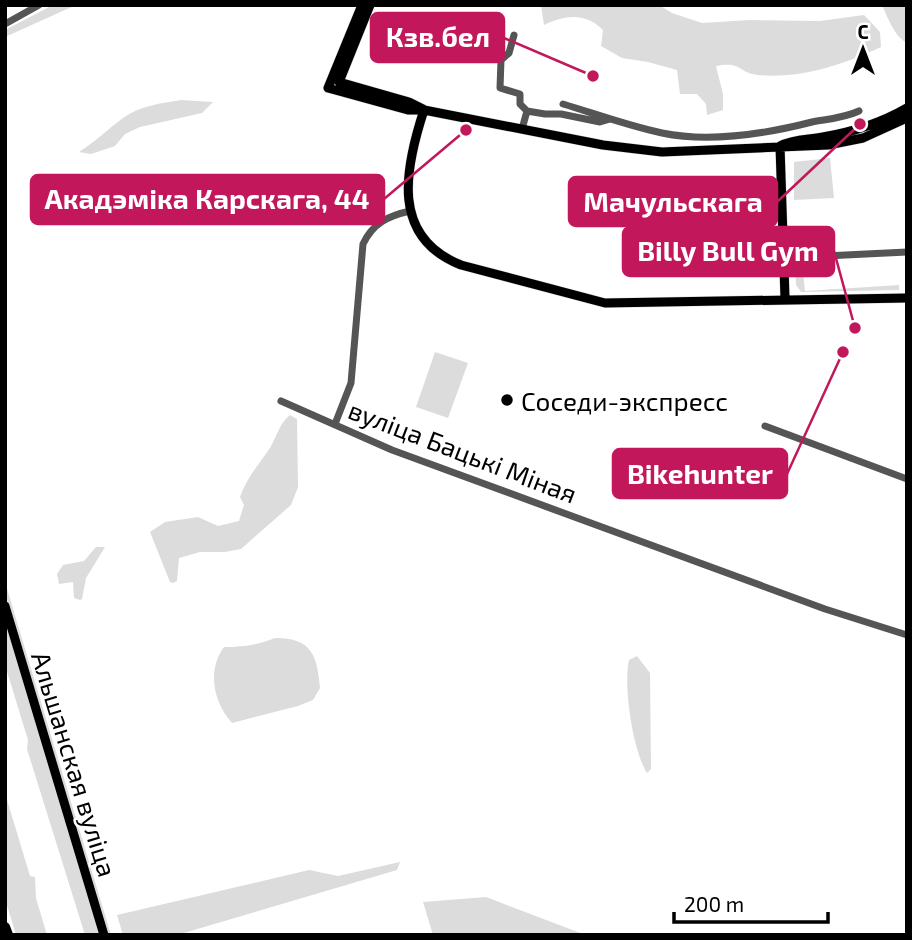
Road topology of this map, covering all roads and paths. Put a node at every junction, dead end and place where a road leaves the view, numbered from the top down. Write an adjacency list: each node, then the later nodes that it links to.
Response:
1 (39, 5): 4 (street)
2 (362, 5): 6 (main road)
3 (370, 5): 6 (main road)
4 (5, 24)
5 (514, 35): 10 (street)
6 (337, 86): 9 (main road)
7 (563, 104): 13 (street)
8 (907, 108): 16 (main road)
9 (424, 110): 14 (main road); 17 (main road)
10 (527, 111): 13 (street); 14 (street)
11 (859, 111): 15 (street)
12 (907, 118): 16 (main road)
13 (610, 119): 15 (street)
14 (523, 129): 16 (main road)
15 (779, 130): 16 (street)
16 (780, 146): 19 (main road)
17 (410, 211): 21 (main road); 23 (street)
18 (907, 252): 19 (street)
19 (784, 258): 21 (main road)
20 (907, 297): 21 (main road)
21 (785, 298)
22 (281, 401): 23 (street, вуліца Бацькі Міная)
23 (335, 424): 27 (street, вуліца Бацькі Міная)
24 (765, 426): 25 (street)
25 (907, 479)
26 (5, 606): 30 (main road, Альшанская вуліца)
27 (907, 635)
28 (5, 927): 29 (highway)
29 (8, 935)
30 (104, 935)

